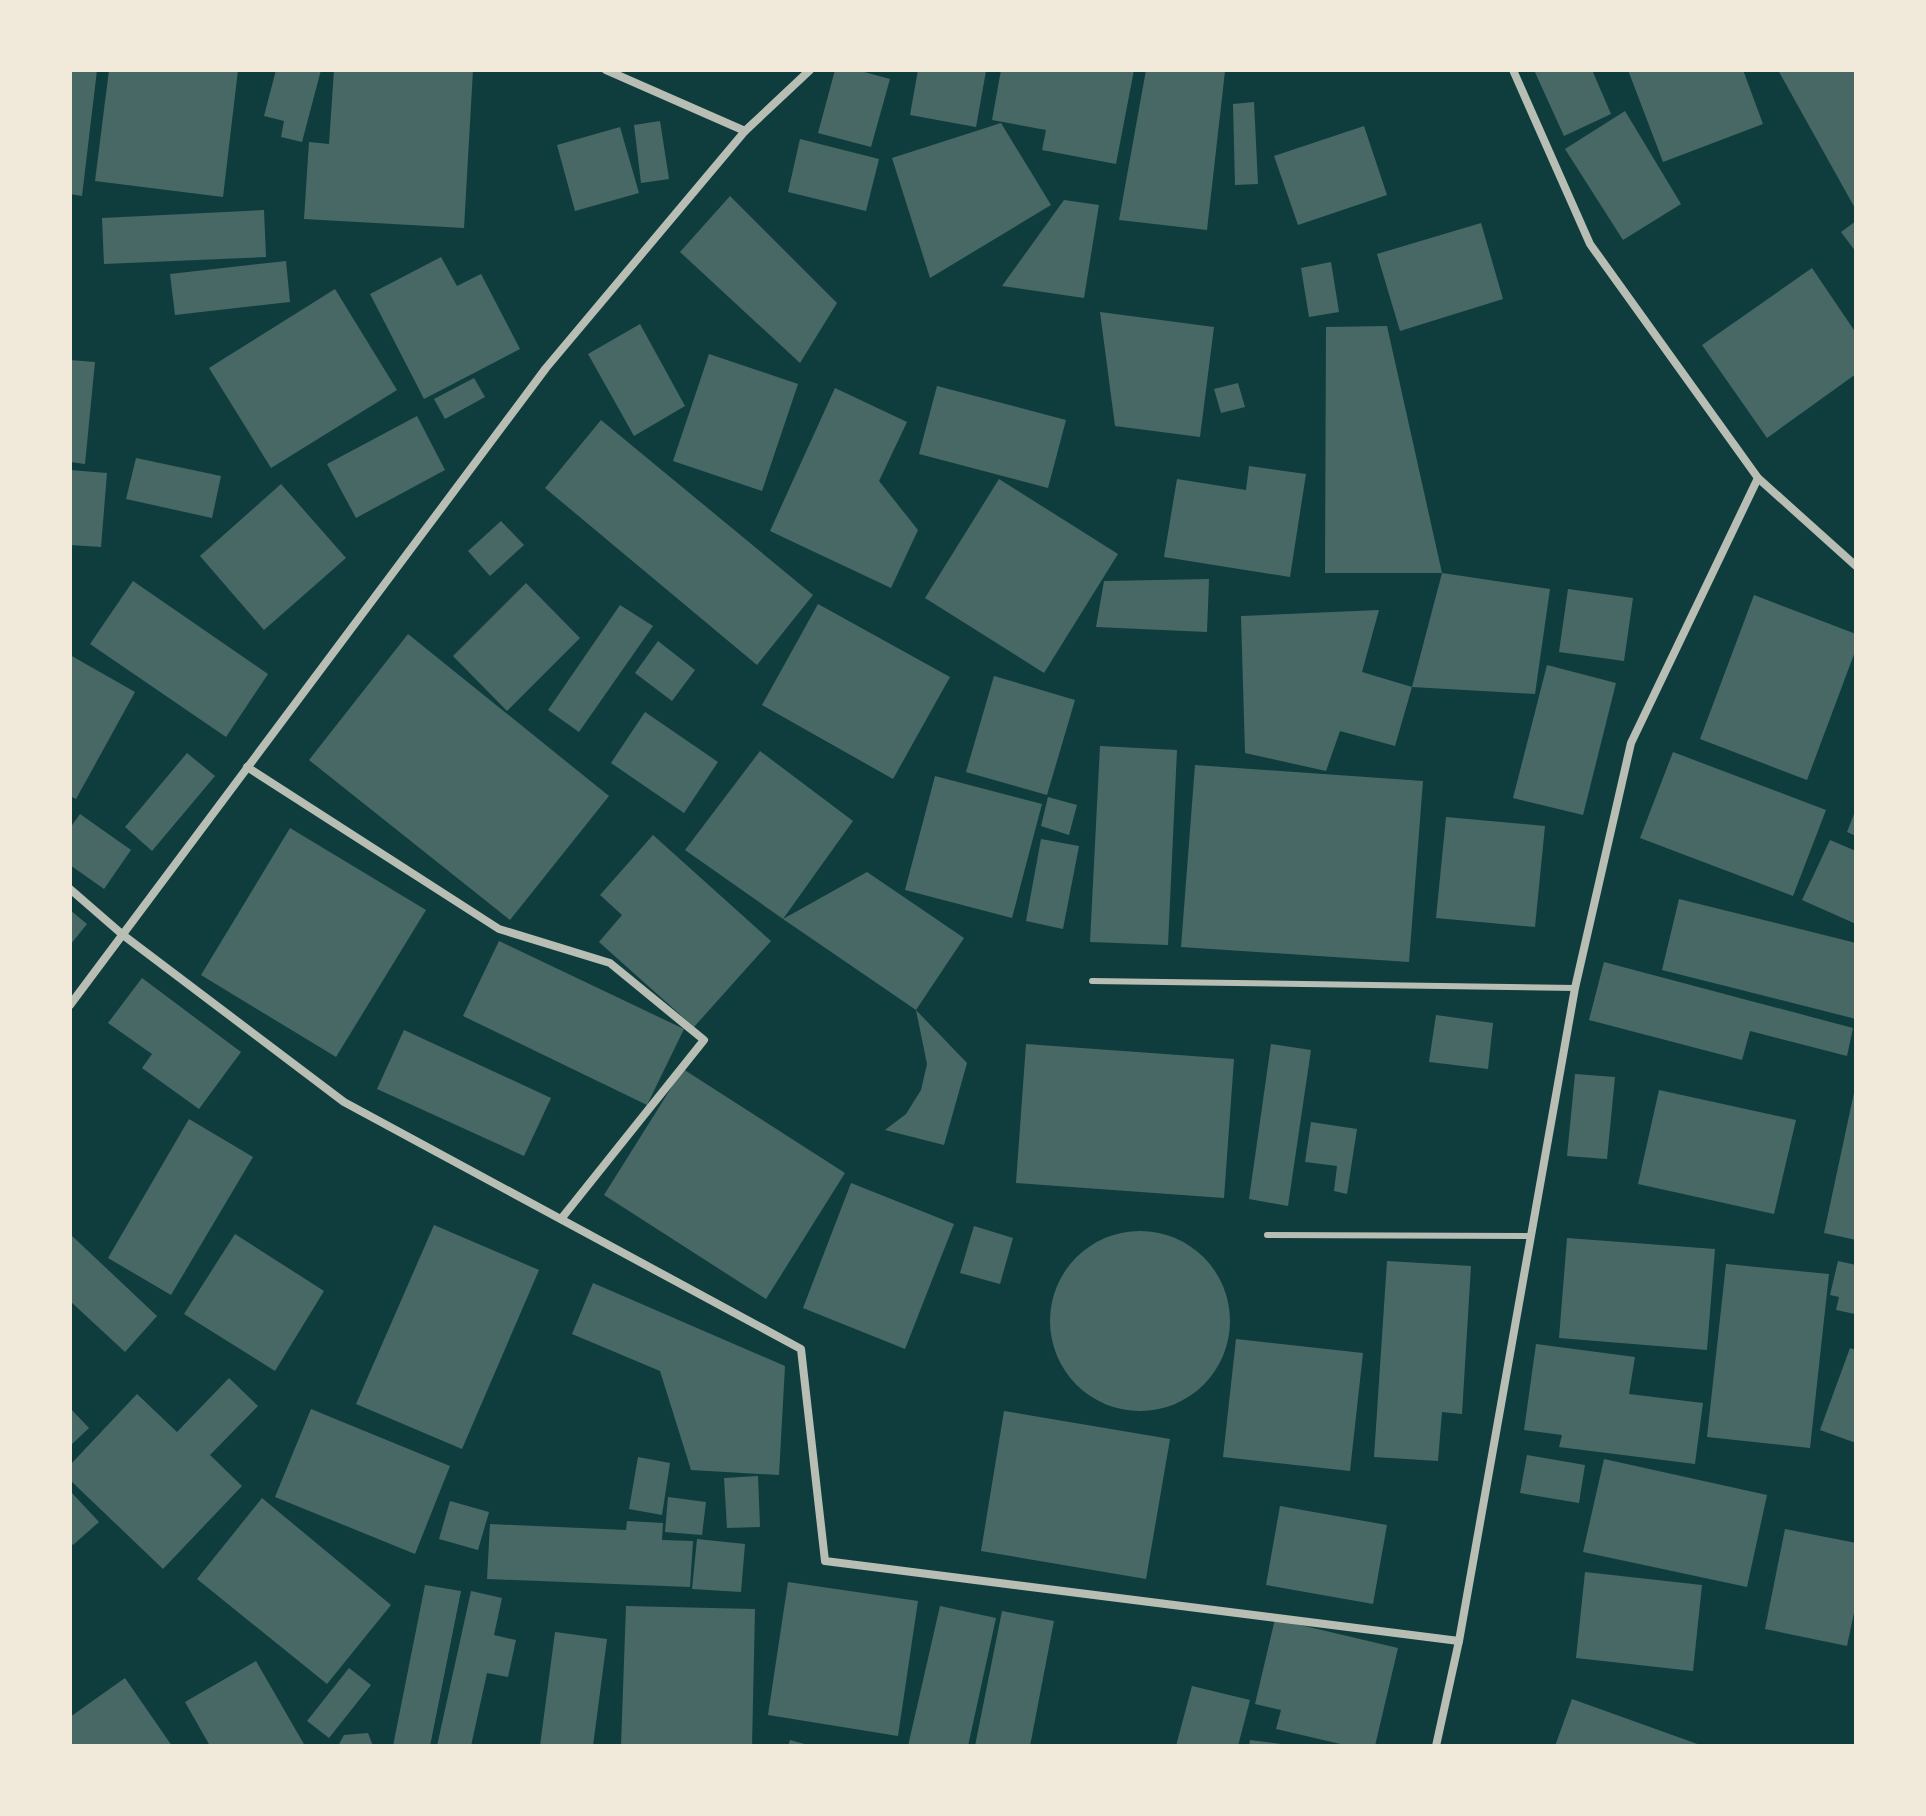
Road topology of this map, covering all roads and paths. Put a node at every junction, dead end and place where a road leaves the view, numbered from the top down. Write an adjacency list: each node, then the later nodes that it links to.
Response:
1 (606, 70): 4 (street)
2 (810, 70): 4 (street)
3 (1513, 70): 5 (street)
4 (745, 131): 7 (street)
5 (1758, 478): 6 (street); 11 (street)
6 (1856, 566)
7 (247, 767): 9 (street); 13 (street)
8 (70, 889): 9 (street)
9 (123, 935): 12 (street); 13 (street)
10 (1092, 981): 11 (lane)
11 (1575, 988): 15 (street)
12 (70, 1005)
13 (561, 1219): 16 (street)
14 (1267, 1235): 15 (lane)
15 (1531, 1236): 16 (street)
16 (1459, 1641): 17 (street)
17 (1436, 1746)

